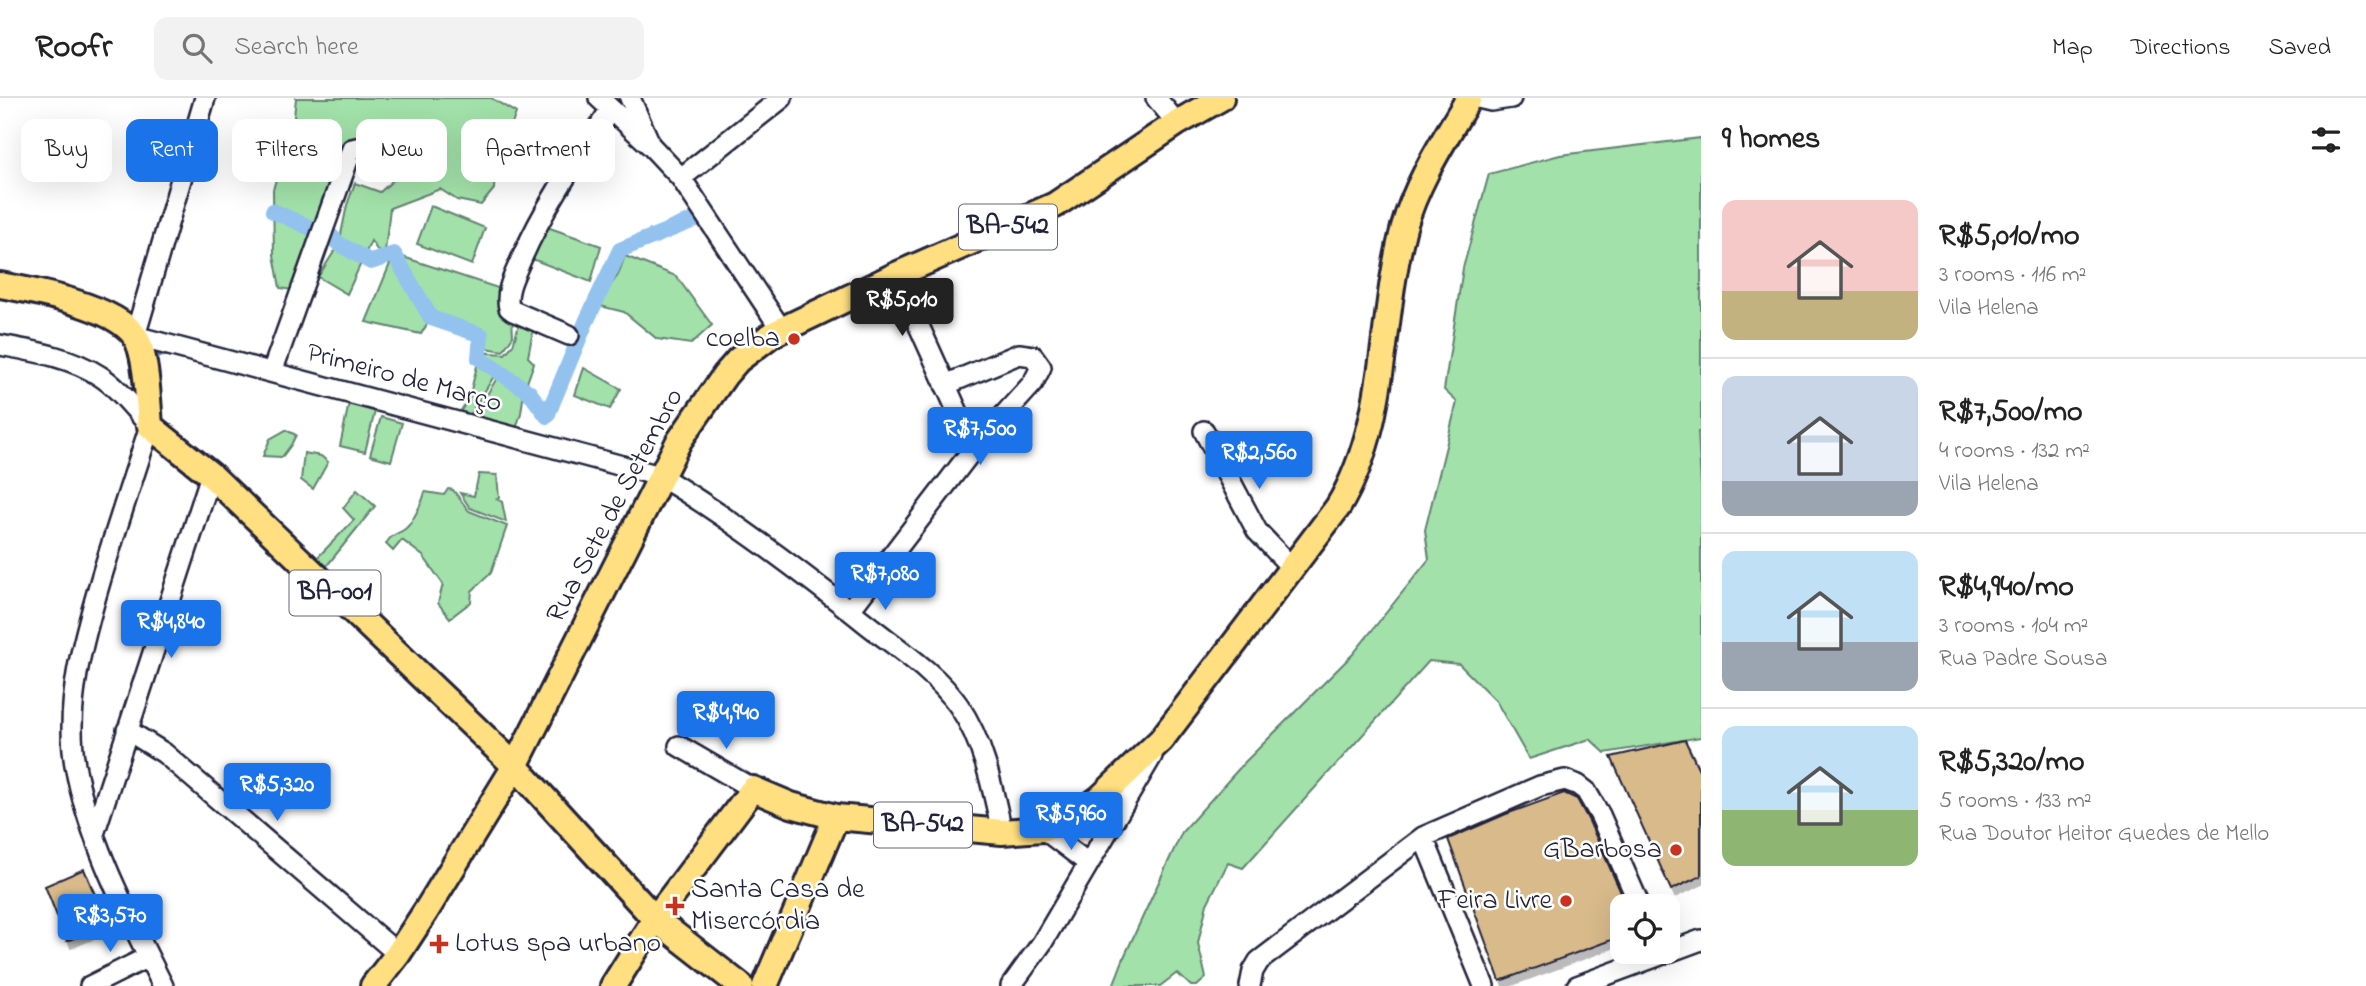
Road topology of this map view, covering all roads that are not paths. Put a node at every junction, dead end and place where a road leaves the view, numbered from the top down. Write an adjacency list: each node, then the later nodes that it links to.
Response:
1 (205, 98): 18 (street)
2 (630, 98): 11 (street)
3 (782, 98): 13 (street)
4 (1156, 98): 10 (street)
5 (1221, 98): 10 (main road, Rua Sete de Setembro / BA-542)
6 (1469, 98): 27 (main road, BA-542)
7 (1478, 98): 8 (street)
8 (1511, 98)
9 (605, 104): 11 (street); 17 (street)
10 (1177, 123): 14 (main road, Rua Sete de Setembro / BA-542)
11 (650, 146): 13 (street)
12 (356, 148): 20 (street)
13 (681, 178): 16 (street)
14 (896, 275): 16 (main road, Rua Sete de Setembro / BA-542); 21 (street)
15 (0, 285): 18 (main road)
16 (781, 329): 26 (main road, Rua Sete de Setembro / BA-542)
17 (569, 335)
18 (135, 336): 20 (street, Primeiro de Março); 22 (main road)
19 (0, 345): 22 (street, BA-001)
20 (272, 372): 26 (street, Primeiro de Março)
21 (945, 385): 24 (street); 24 (street)
22 (150, 426): 25 (main road, BA-001); 37 (street)
23 (1204, 431): 27 (street)
24 (974, 448): 28 (street)
25 (211, 475): 29 (street); 32 (main road, BA-001)
26 (660, 476): 28 (street, Primeiro de Março); 32 (main road, Rua Sete de Setembro / BA-542)
27 (1291, 567): 30 (main road, BA-542)
28 (850, 610): 36 (street, Primeiro de Março)
29 (127, 730): 37 (street); 44 (street)
30 (1161, 740): 35 (main road, BA-542); 39 (street)
31 (679, 746): 33 (street)
32 (515, 766): 41 (main road, BA-001); 44 (main road, Rua Sete de Setembro)
33 (752, 789): 34 (main road); 41 (main road)
34 (836, 817): 36 (main road, BA-542); 52 (main road, BA-542)
35 (1042, 829): 36 (main road, BA-542); 39 (street)
36 (1002, 832)
37 (94, 834): 45 (street)
38 (1423, 837): 40 (street); 54 (street); 55 (street)
39 (1088, 863): 53 (street)
40 (1635, 894)
41 (655, 919): 50 (main road); 51 (main road, BA-001)
42 (1701, 940): 43 (street)
43 (1680, 947)
44 (398, 954): 49 (main road, Rua Sete de Setembro)
45 (148, 957): 47 (street); 48 (street)
46 (1632, 964): 56 (street)
47 (90, 986)
48 (163, 986)
49 (373, 986)
50 (613, 986)
51 (741, 986)
52 (765, 986)
53 (1011, 986)
54 (1250, 986)
55 (1484, 986)
56 (1577, 986)

